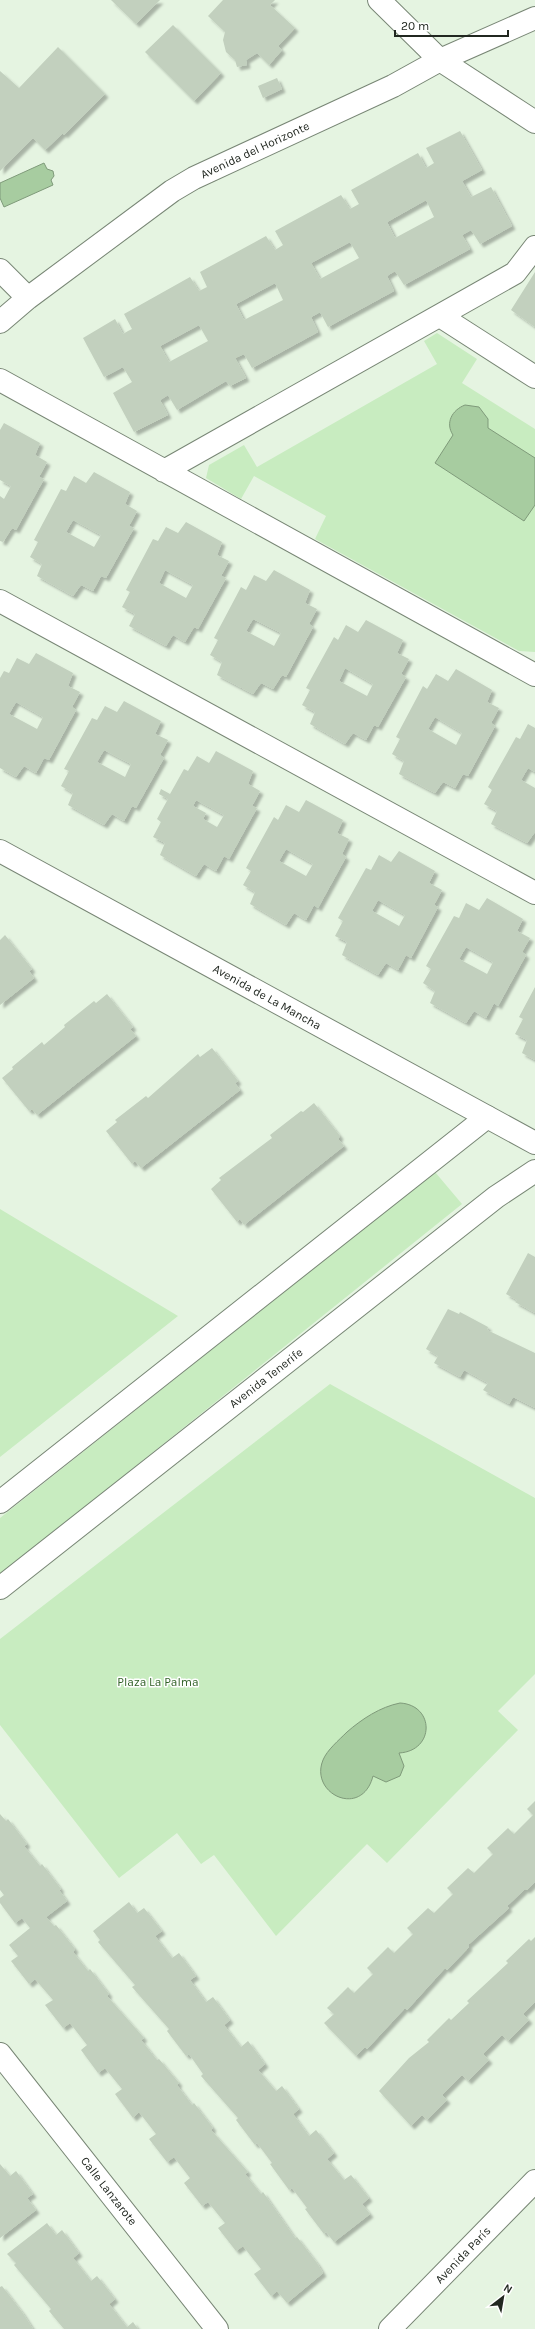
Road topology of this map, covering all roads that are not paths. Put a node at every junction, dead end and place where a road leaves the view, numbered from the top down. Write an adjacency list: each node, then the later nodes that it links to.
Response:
1 (379, 0): 3 (street)
2 (535, 18): 3 (street, Avenida del Horizonte)
3 (440, 60): 4 (street); 7 (street, Avenida del Horizonte)
4 (535, 122)
5 (535, 247): 8 (street)
6 (0, 270): 7 (street)
7 (28, 298): 9 (street, Avenida del Horizonte)
8 (440, 316): 10 (street); 12 (street)
9 (0, 322)
10 (535, 377)
11 (0, 380): 12 (street)
12 (164, 471): 14 (street)
13 (0, 601): 16 (street)
14 (535, 675)
15 (0, 851): 17 (street, Avenida de La Mancha)
16 (535, 893)
17 (487, 1117): 18 (street, Avenida de La Mancha); 20 (street)
18 (535, 1143)
19 (535, 1171): 21 (street, Avenida Tenerife)
20 (0, 1502)
21 (0, 1588)
22 (0, 2054): 24 (street, Calle Lanzarote)
23 (535, 2181): 25 (street, Avenida París)
24 (217, 2329)
25 (390, 2329)

